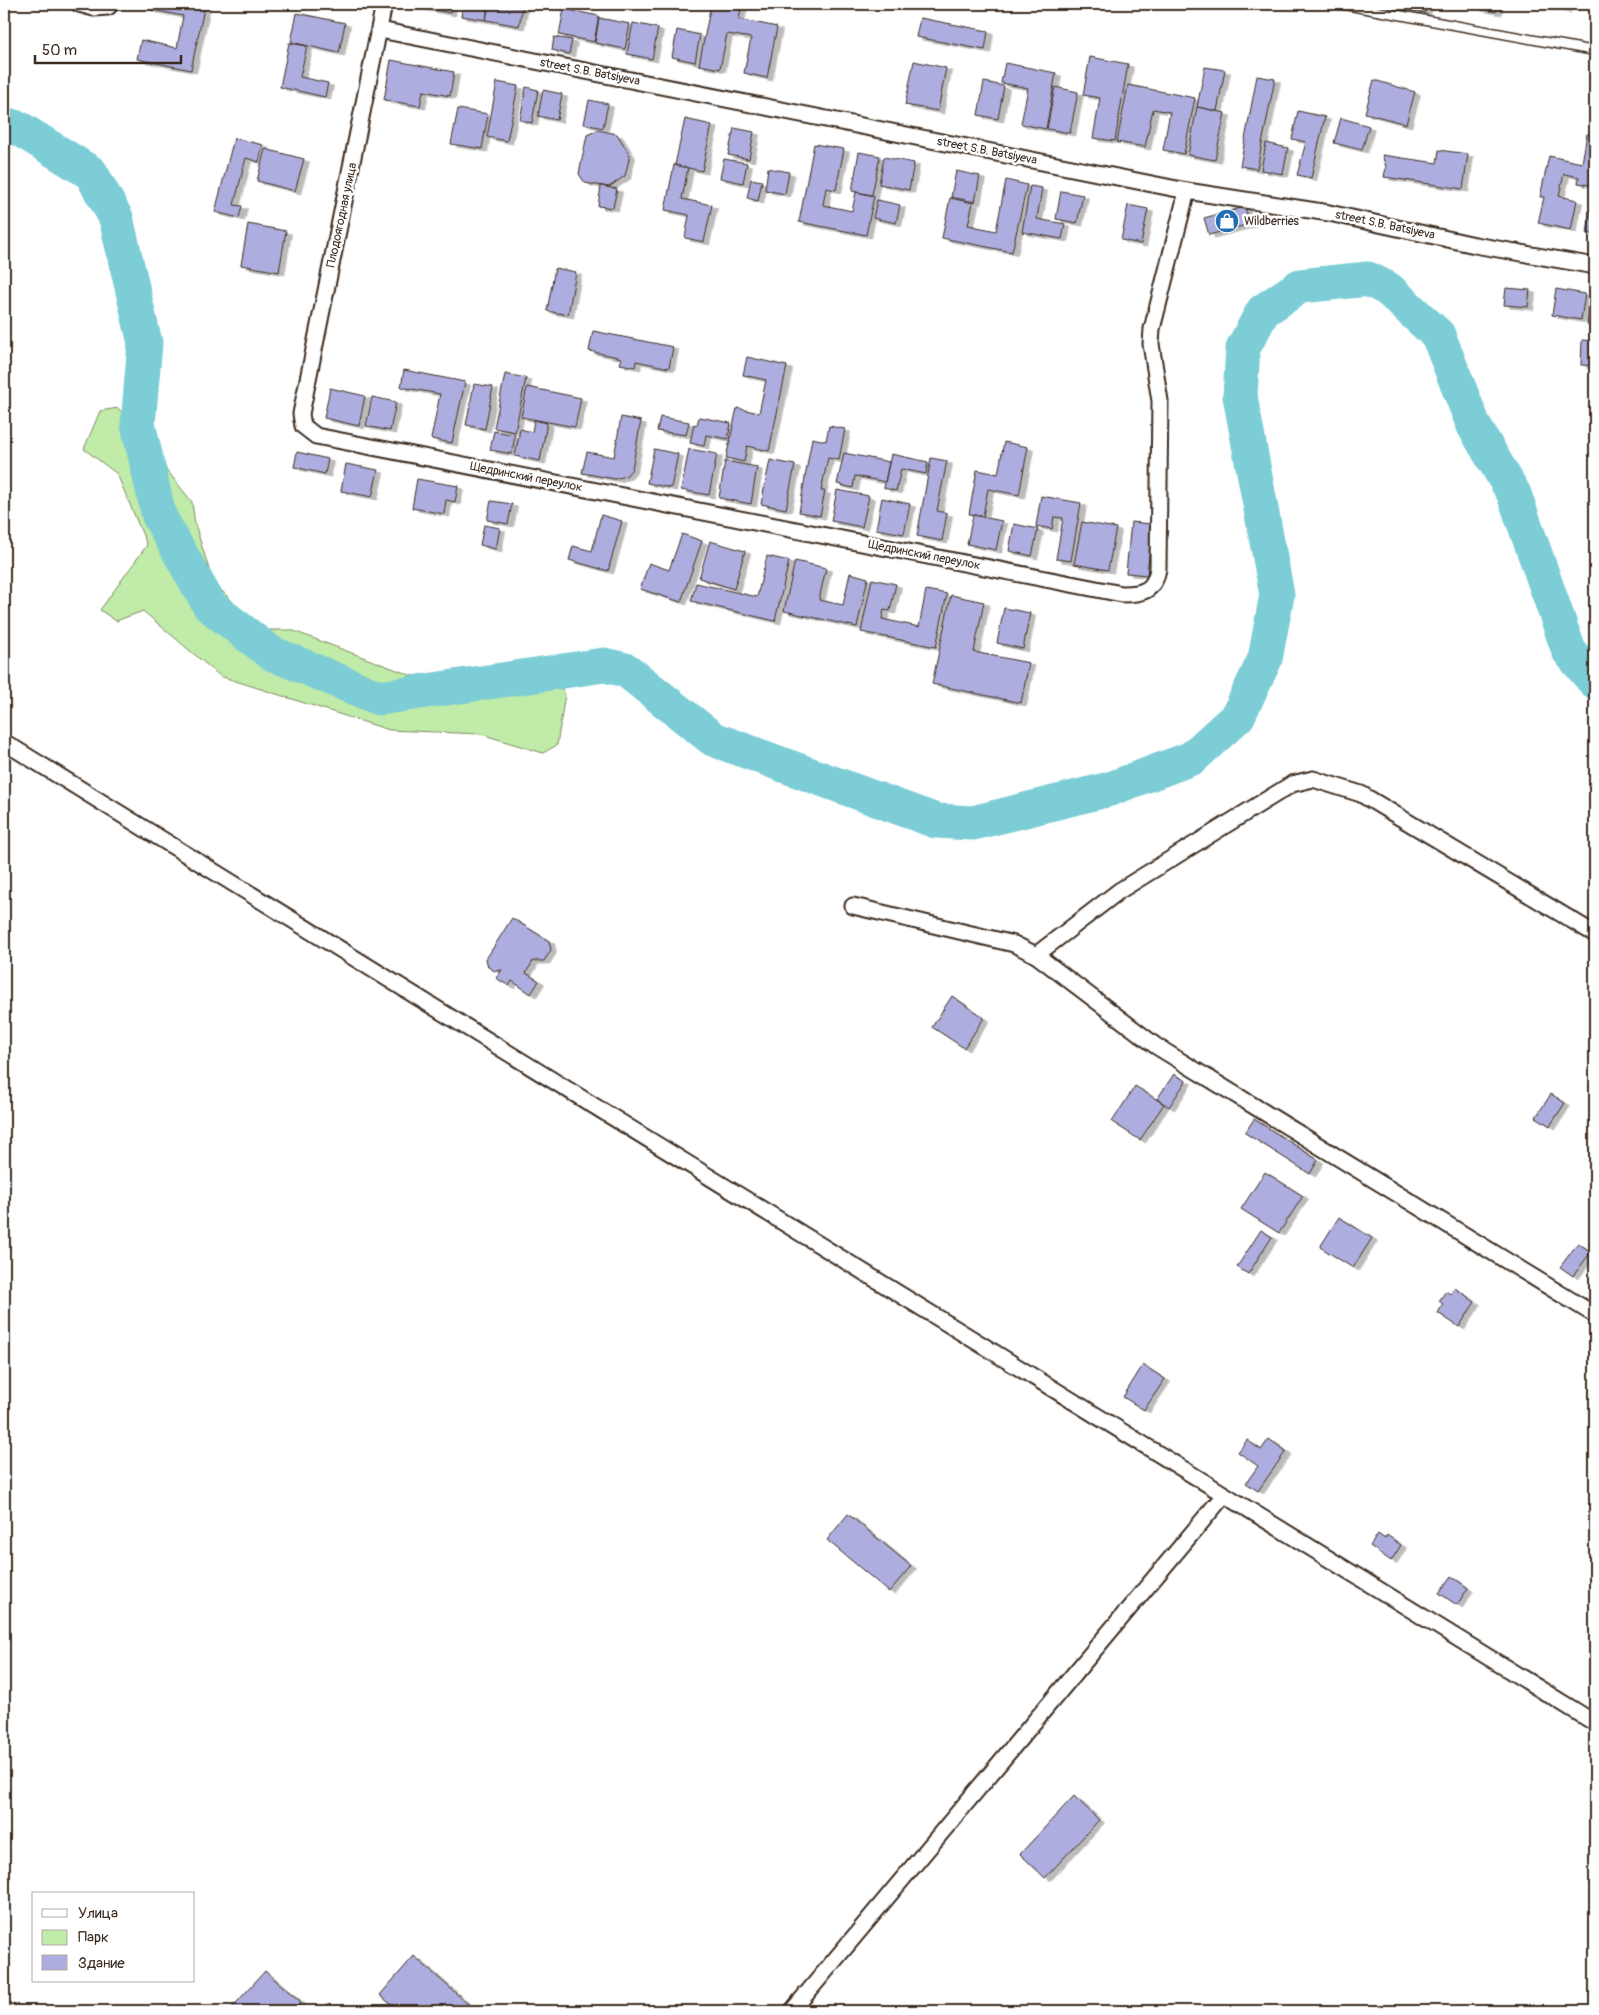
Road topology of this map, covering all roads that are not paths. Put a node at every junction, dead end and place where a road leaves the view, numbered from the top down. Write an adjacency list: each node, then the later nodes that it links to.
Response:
1 (79, 4): 4 (street)
2 (384, 4): 5 (street, Плодоягодная улица)
3 (1340, 4): 6 (lane)
4 (109, 5)
5 (380, 30): 7 (street, street S.B. Batsiyeva); 9 (street, Плодоягодная улица)
6 (1595, 51)
7 (1187, 191): 8 (street, street S.B. Batsiyeva); 9 (street, Щедринский переулок)
8 (1595, 266)
9 (303, 426)
10 (4, 742): 15 (street)
11 (853, 906): 13 (street)
12 (1595, 934): 13 (street)
13 (1036, 955): 14 (street)
14 (1595, 1315)
15 (1224, 1495): 16 (street); 17 (street)
16 (1595, 1723)
17 (792, 2011)

